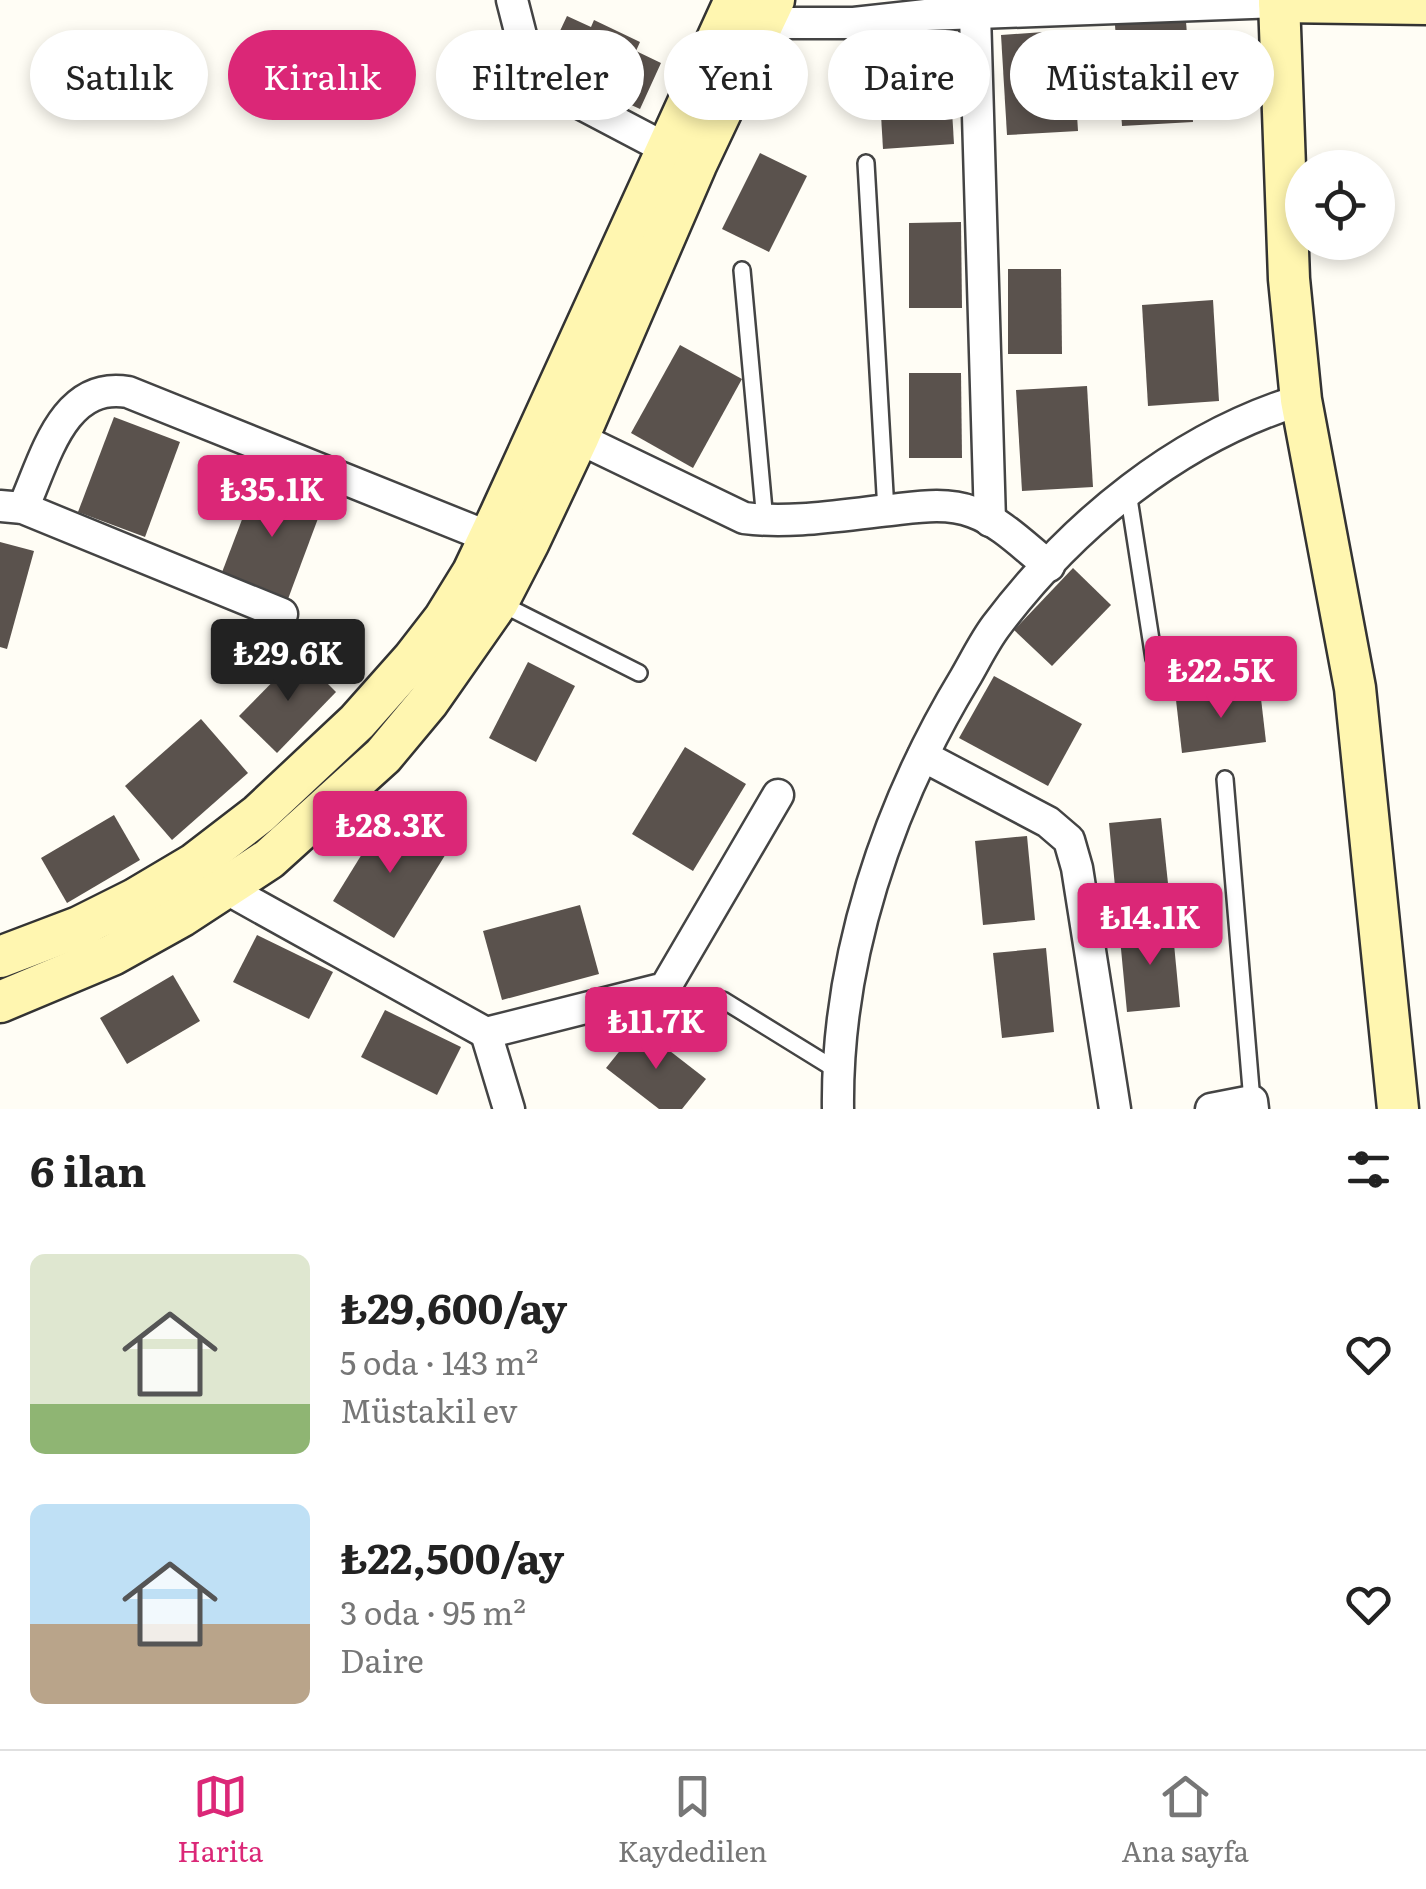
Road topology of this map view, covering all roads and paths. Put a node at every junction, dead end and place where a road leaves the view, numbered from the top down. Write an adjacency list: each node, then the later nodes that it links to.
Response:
1 (512, 0): 6 (street)
2 (1279, 1): 3 (street); 5 (street); 9 (street)
3 (1426, 4)
4 (757, 8): 5 (street); 6 (street)
5 (975, 14): 15 (street)
6 (681, 157): 10 (street); 16 (street)
7 (866, 163): 13 (lane)
8 (742, 270): 14 (lane)
9 (1302, 400): 11 (street); 36 (street)
10 (578, 438): 14 (street); 18 (street)
11 (1128, 492): 17 (street); 20 (lane)
12 (12, 507): 16 (street); 19 (street)
13 (886, 510): 14 (street); 15 (street)
14 (766, 521)
15 (990, 522): 17 (street)
16 (490, 537): 26 (street)
17 (1048, 566): 22 (street)
18 (498, 602): 21 (lane); 25 (street)
19 (282, 614)
20 (1227, 662)
21 (639, 673)
22 (923, 756): 30 (street); 34 (street)
23 (1225, 779): 31 (lane)
24 (778, 795): 29 (street)
25 (226, 888): 28 (street); 29 (street)
26 (0, 957)
27 (723, 1000): 30 (lane)
28 (0, 1002)
29 (486, 1033): 32 (street)
30 (838, 1071): 33 (street)
31 (1252, 1105): 35 (street)
32 (510, 1109)
33 (838, 1109)
34 (1116, 1109)
35 (1211, 1109)
36 (1398, 1109)

